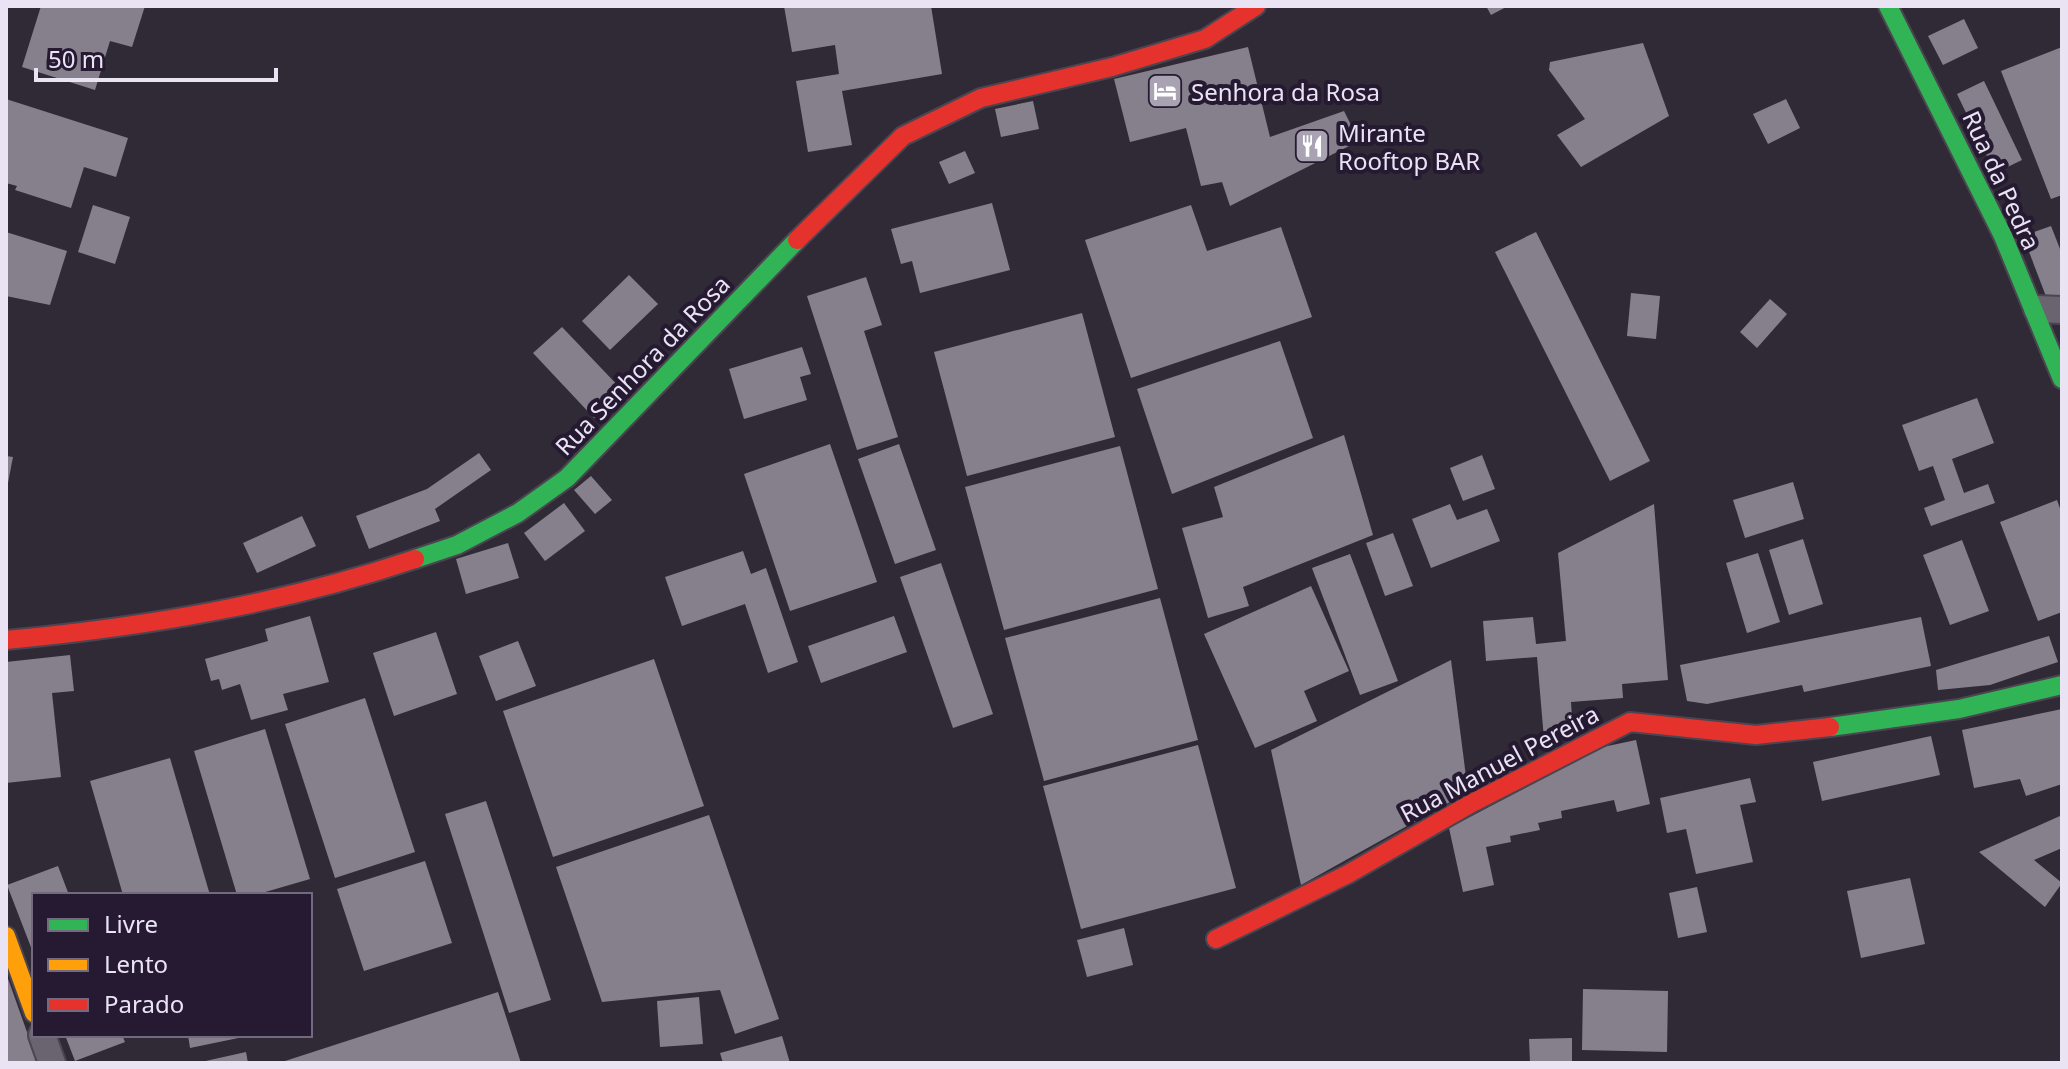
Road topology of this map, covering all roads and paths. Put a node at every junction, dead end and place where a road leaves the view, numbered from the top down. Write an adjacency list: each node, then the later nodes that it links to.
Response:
1 (1256, 6): 5 (street, Rua Senhora da Rosa)
2 (1888, 6): 3 (street, Rua da Pedra)
3 (2049, 310): 4 (street, Rua da Pedra)
4 (2062, 379)
5 (6, 640)
6 (2062, 685): 8 (street, Rua Manuel Pereira)
7 (6, 936): 9 (street)
8 (1216, 939)
9 (32, 1008)
10 (43, 1037): 11 (street)
11 (52, 1063)

